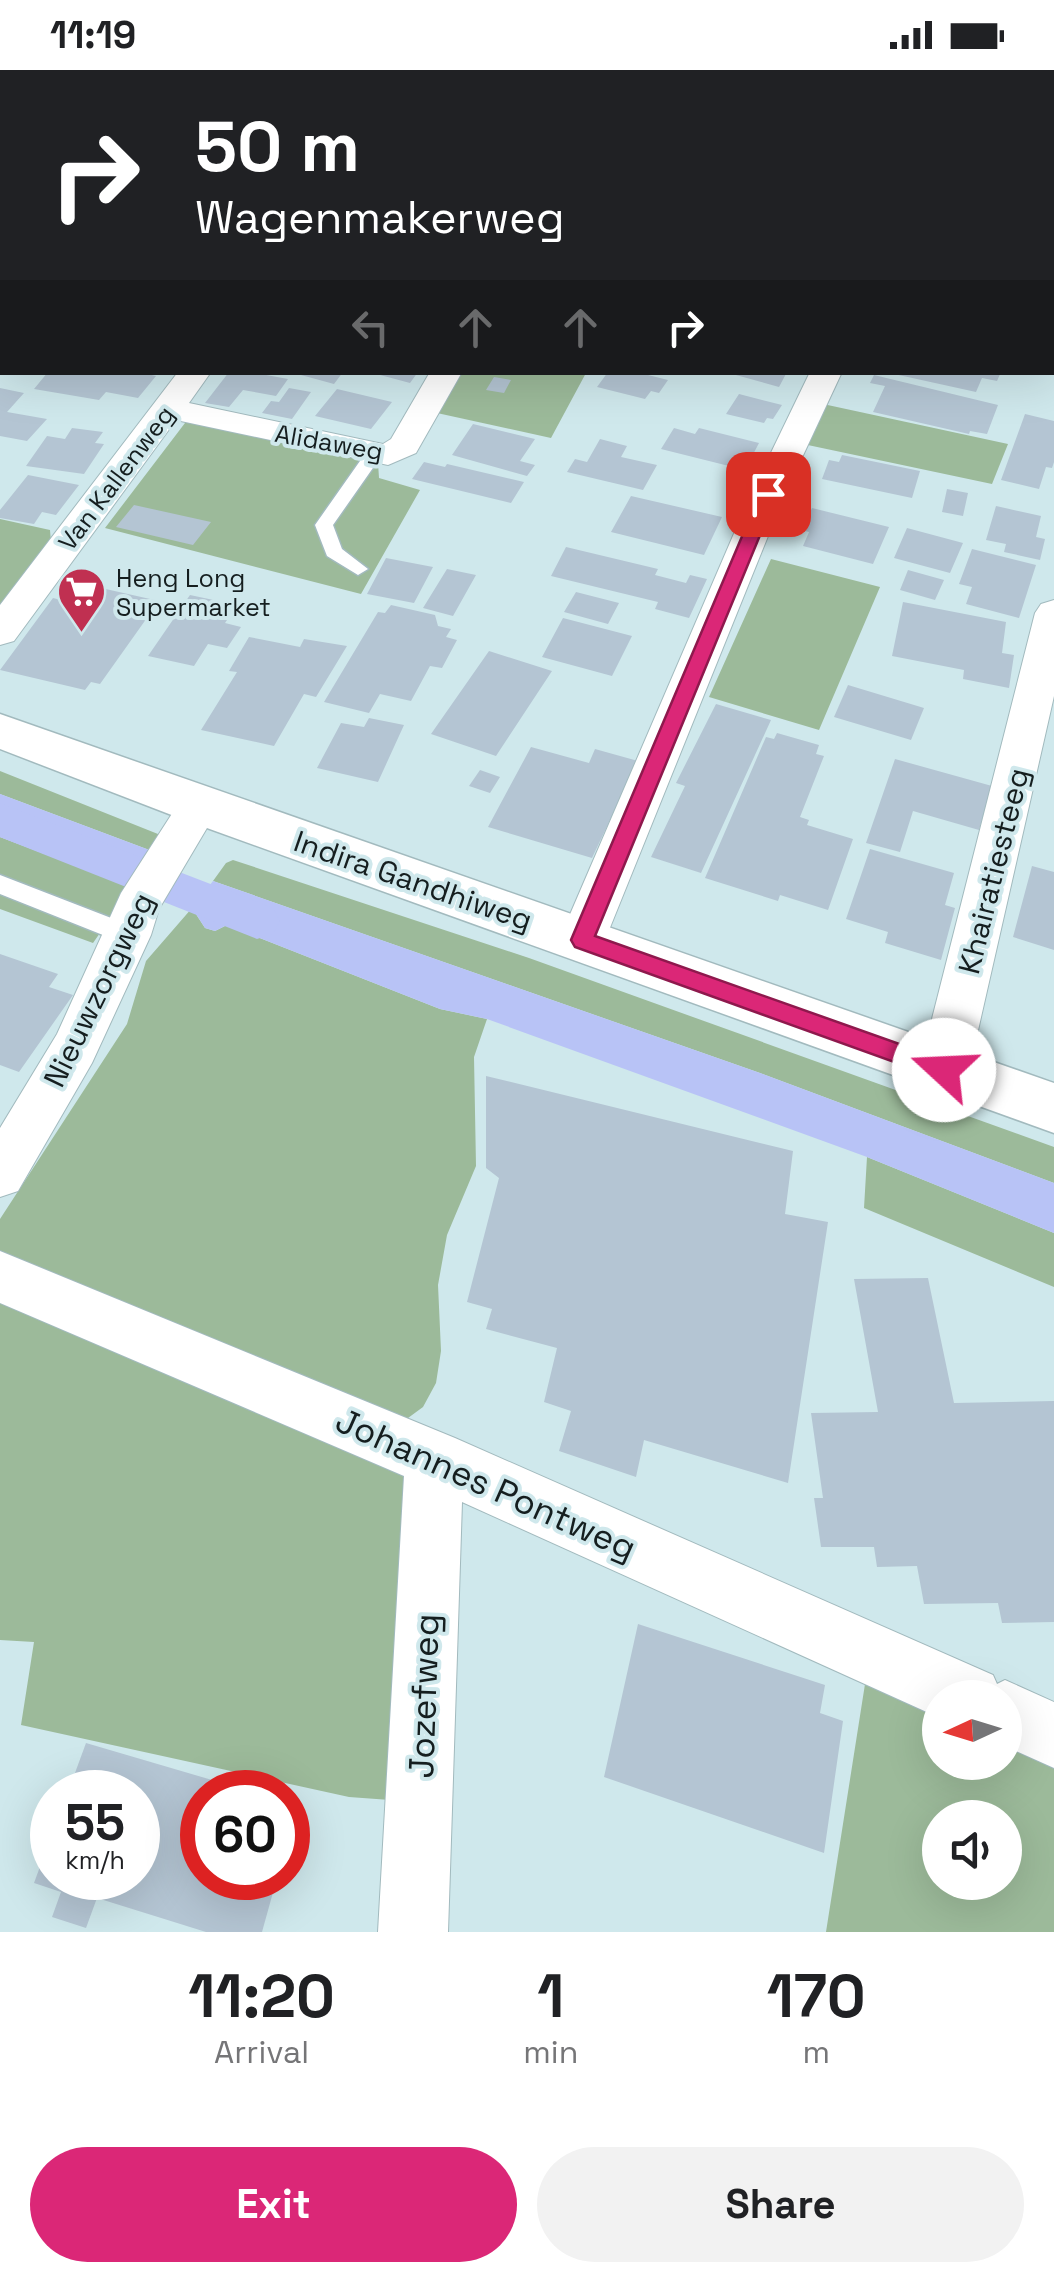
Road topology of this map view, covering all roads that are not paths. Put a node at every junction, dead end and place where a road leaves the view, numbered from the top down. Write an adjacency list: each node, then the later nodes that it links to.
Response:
1 (194, 375): 4 (street, Van Kallenweg)
2 (444, 375): 5 (street, Alidaweg)
3 (825, 375): 13 (street)
4 (168, 408): 5 (street, Alidaweg); 8 (street, Van Kallenweg)
5 (374, 455): 6 (lane)
6 (358, 569)
7 (1054, 612): 14 (street, Khairatiesteeg)
8 (0, 632)
9 (0, 731): 10 (main road, Indira Gandhiweg)
10 (199, 806): 12 (street, Nieuwzorgweg); 13 (main road, Indira Gandhiweg)
11 (0, 884): 12 (lane)
12 (132, 921): 16 (street, Nieuwzorgweg)
13 (582, 940): 14 (main road, Indira Gandhiweg)
14 (944, 1070): 15 (main road, Indira Gandhiweg)
15 (1054, 1108)
16 (0, 1174)
17 (0, 1277): 18 (street, Johannes Pontweg)
18 (434, 1459): 19 (street, Johannes Pontweg); 22 (street, Jozefweg)
19 (930, 1680)
20 (1022, 1721): 21 (street)
21 (1054, 1735)
22 (413, 1932)

